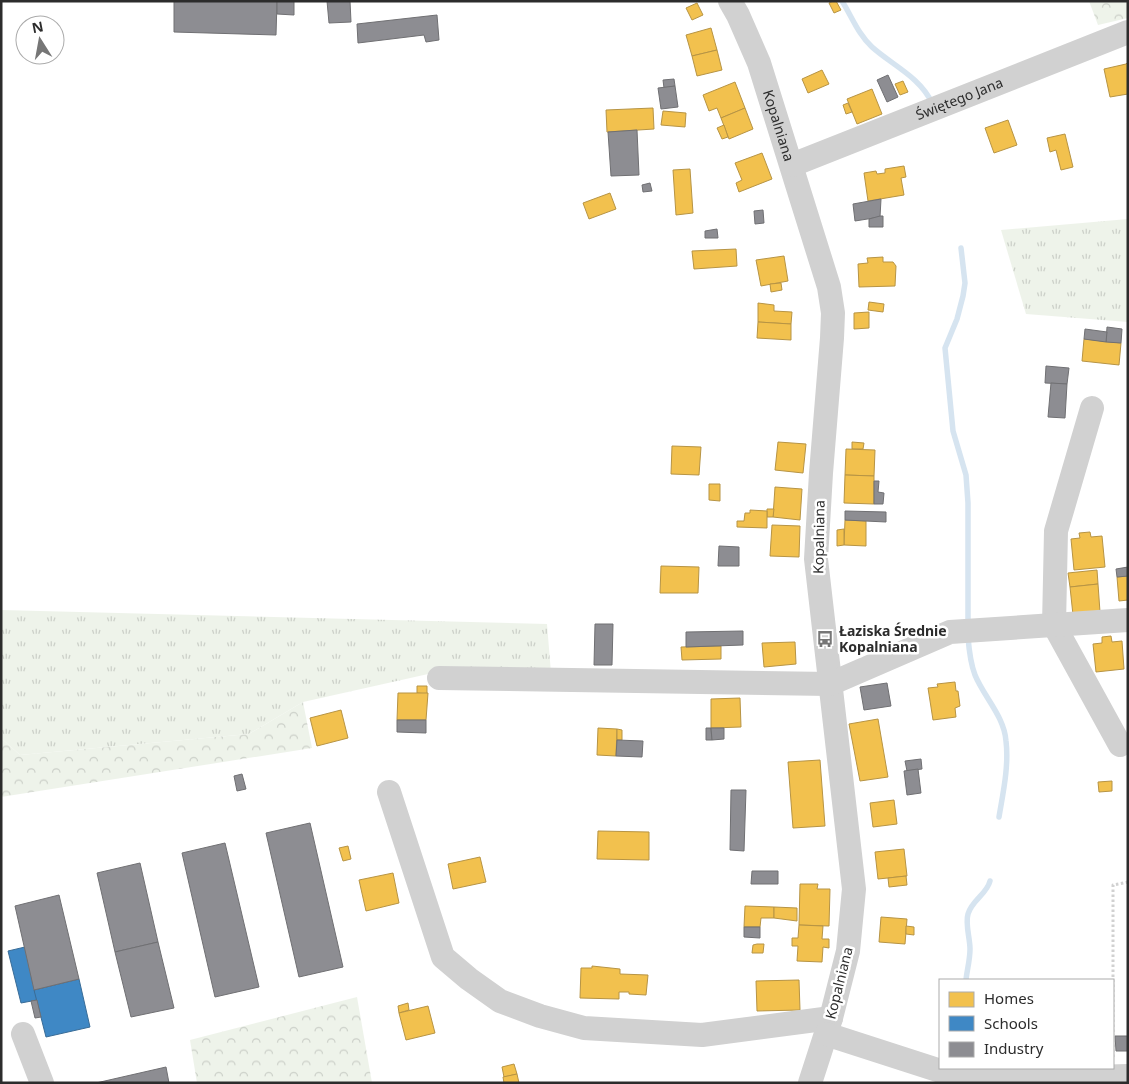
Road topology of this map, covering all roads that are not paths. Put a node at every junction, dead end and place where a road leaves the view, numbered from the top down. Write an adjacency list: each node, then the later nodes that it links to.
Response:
1 (730, 1): 3 (street, Kopalniana)
2 (1128, 32): 3 (street, Świętego Jana)
3 (792, 165): 8 (street, Kopalniana)
4 (1092, 408): 6 (street)
5 (1128, 620): 6 (street)
6 (1054, 625): 8 (street); 9 (street)
7 (439, 678): 8 (street)
8 (830, 684): 11 (street, Kopalniana)
9 (1120, 745)
10 (389, 792): 11 (street)
11 (828, 1026): 13 (street); 15 (street, Kopalniana)
12 (23, 1034): 14 (street)
13 (1120, 1076)
14 (42, 1083)
15 (810, 1083)

